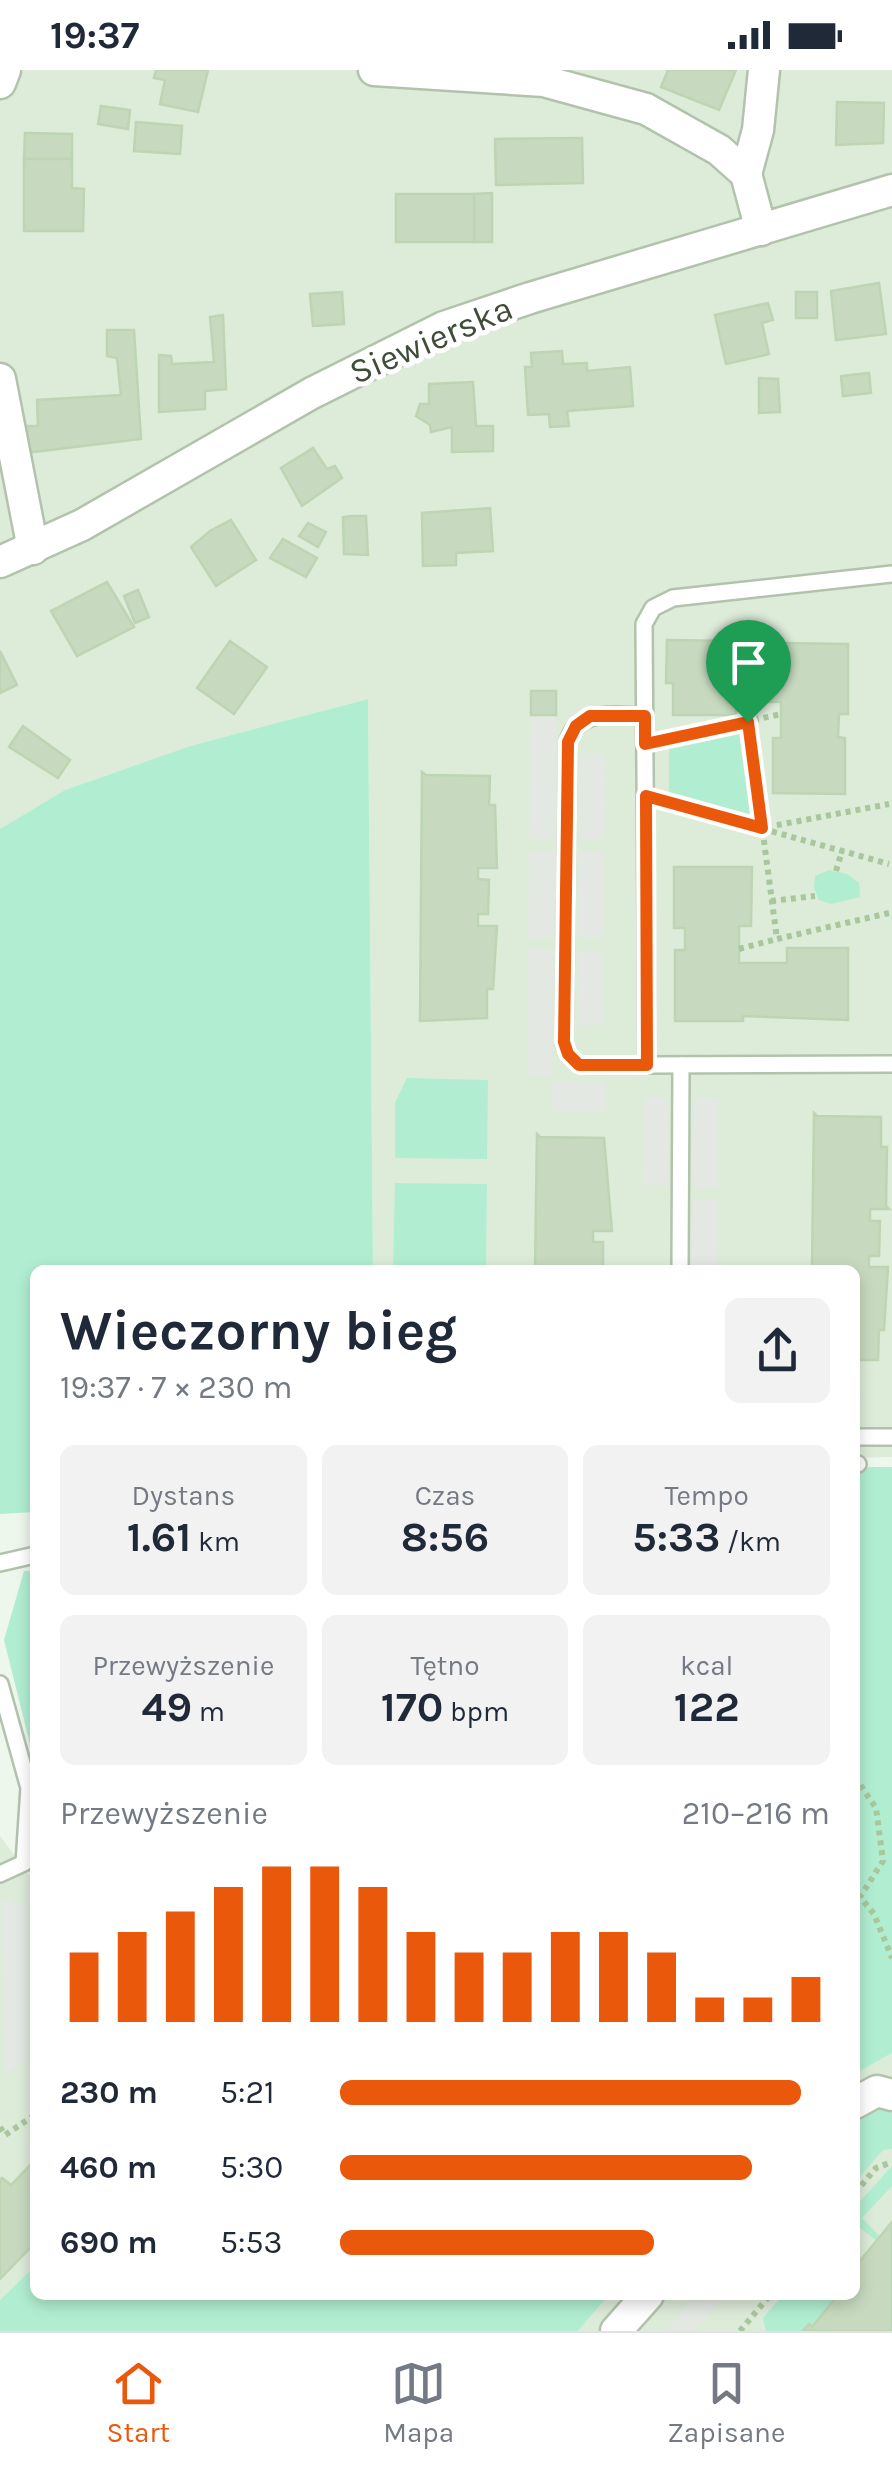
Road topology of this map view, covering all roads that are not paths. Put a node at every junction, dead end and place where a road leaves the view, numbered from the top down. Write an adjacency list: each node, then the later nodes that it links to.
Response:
1 (5, 70): 4 (street)
2 (374, 70): 5 (street)
3 (764, 70): 5 (street)
4 (0, 83)
5 (746, 174): 7 (street)
6 (892, 190): 7 (street, Siewierska)
7 (761, 230): 9 (street, Siewierska)
8 (0, 379): 9 (street)
9 (33, 549): 10 (street, Siewierska)
10 (0, 562)
11 (892, 574): 12 (lane)
12 (645, 716): 14 (lane); 14 (lane)
13 (892, 1064): 15 (lane)
14 (647, 1065): 15 (lane)
15 (681, 1065): 16 (lane)
16 (680, 1265)
17 (860, 1437): 18 (lane)
18 (892, 1437)
19 (30, 1556): 20 (lane)
20 (0, 1563)
21 (0, 1684): 22 (lane)
22 (0, 1874)
23 (892, 2095): 24 (street)
24 (860, 2100)
25 (644, 2300): 26 (street)
26 (616, 2331)

